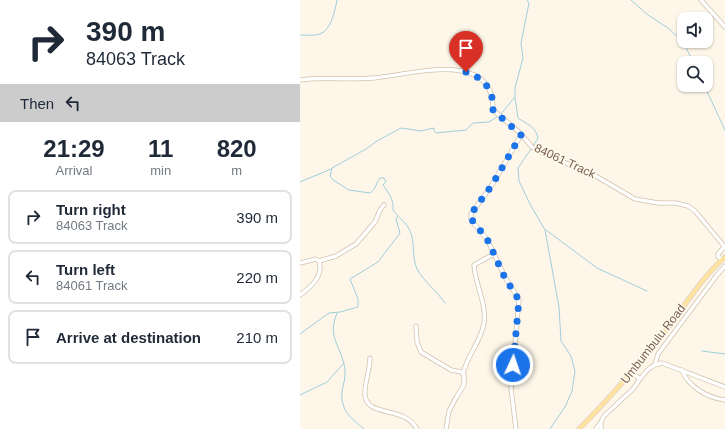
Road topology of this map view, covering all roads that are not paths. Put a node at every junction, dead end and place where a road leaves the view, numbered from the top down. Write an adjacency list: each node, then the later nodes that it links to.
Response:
1 (701, 0): 2 (street)
2 (724, 25)
3 (300, 80): 4 (street, 84061 Track)
4 (521, 135): 6 (street, 84061 Track); 7 (street)
5 (384, 205): 9 (street)
6 (725, 246): 8 (street)
7 (494, 254): 18 (street); 25 (street)
8 (724, 258): 17 (main road, Umbumbulu Road)
9 (319, 261): 10 (street); 12 (street)
10 (300, 263)
11 (725, 266): 15 (street)
12 (300, 295)
13 (416, 326): 18 (street)
14 (370, 358): 23 (street)
15 (655, 364): 16 (street); 19 (street)
16 (682, 370): 20 (street); 21 (street)
17 (631, 372): 19 (street); 26 (main road, Umbumbulu Road)
18 (463, 374): 24 (street)
19 (640, 379): 22 (street)
20 (725, 387)
21 (725, 400)
22 (601, 422): 27 (street); 28 (street)
23 (417, 429)
24 (446, 429)
25 (516, 429)
26 (579, 429)
27 (596, 429)
28 (601, 429)

